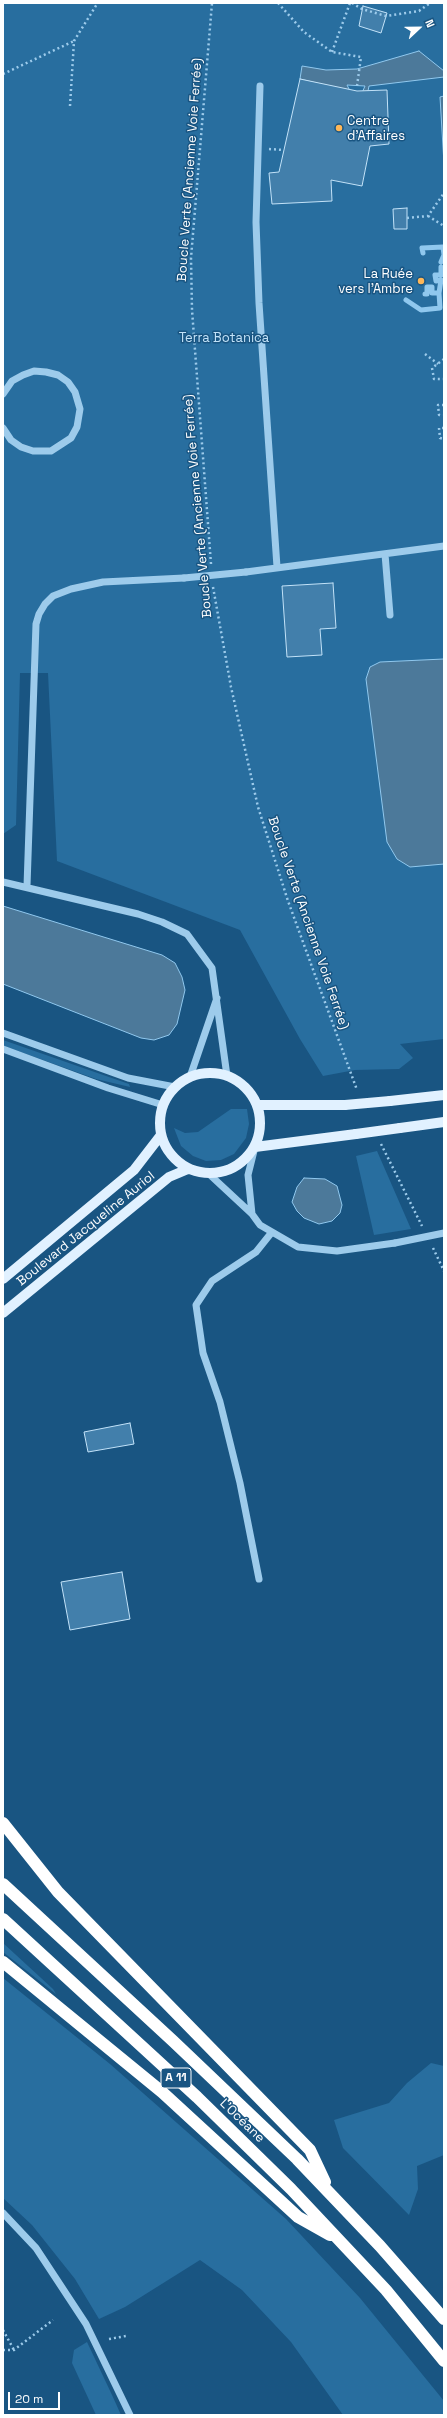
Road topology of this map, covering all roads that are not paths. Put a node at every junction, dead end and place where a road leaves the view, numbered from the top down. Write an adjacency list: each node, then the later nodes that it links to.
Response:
1 (260, 86): 6 (street)
2 (3, 394): 3 (street)
3 (3, 428)
4 (444, 546): 5 (street)
5 (385, 554): 6 (street); 7 (street)
6 (277, 567): 9 (street, bridge)
7 (390, 615)
8 (3, 882): 9 (street)
9 (26, 886): 10 (street)
10 (217, 996): 13 (street); 14 (street)
11 (3, 1033): 15 (street)
12 (3, 1049): 17 (street)
13 (227, 1076): 14 (main road); 18 (main road)
14 (190, 1077): 15 (main road)
15 (175, 1087): 17 (main road)
16 (444, 1094): 18 (main road, bridge)
17 (163, 1105): 20 (main road)
18 (258, 1105): 21 (main road)
19 (444, 1122): 21 (main road, bridge)
20 (161, 1135): 22 (main road); 27 (main road, Boulevard Jacqueline Auriol)
21 (255, 1147): 23 (main road); 24 (street)
22 (188, 1169): 23 (main road); 28 (main road, Boulevard Jacqueline Auriol)
23 (209, 1174): 24 (street)
24 (252, 1214): 25 (street)
25 (272, 1232): 26 (street, bridge); 29 (street)
26 (444, 1233)
27 (3, 1279)
28 (3, 1314)
29 (259, 1579)
30 (3, 1823): 34 (highway)
31 (3, 1884): 34 (highway, L’Océane / A 11)
32 (3, 1919): 36 (highway, L’Océane / A 11)
33 (3, 1962): 36 (highway)
34 (328, 2190): 37 (highway, L’Océane / A 11)
35 (3, 2213): 39 (street)
36 (343, 2242): 38 (highway, L’Océane / A 11)
37 (444, 2319)
38 (444, 2360)
39 (130, 2415)

